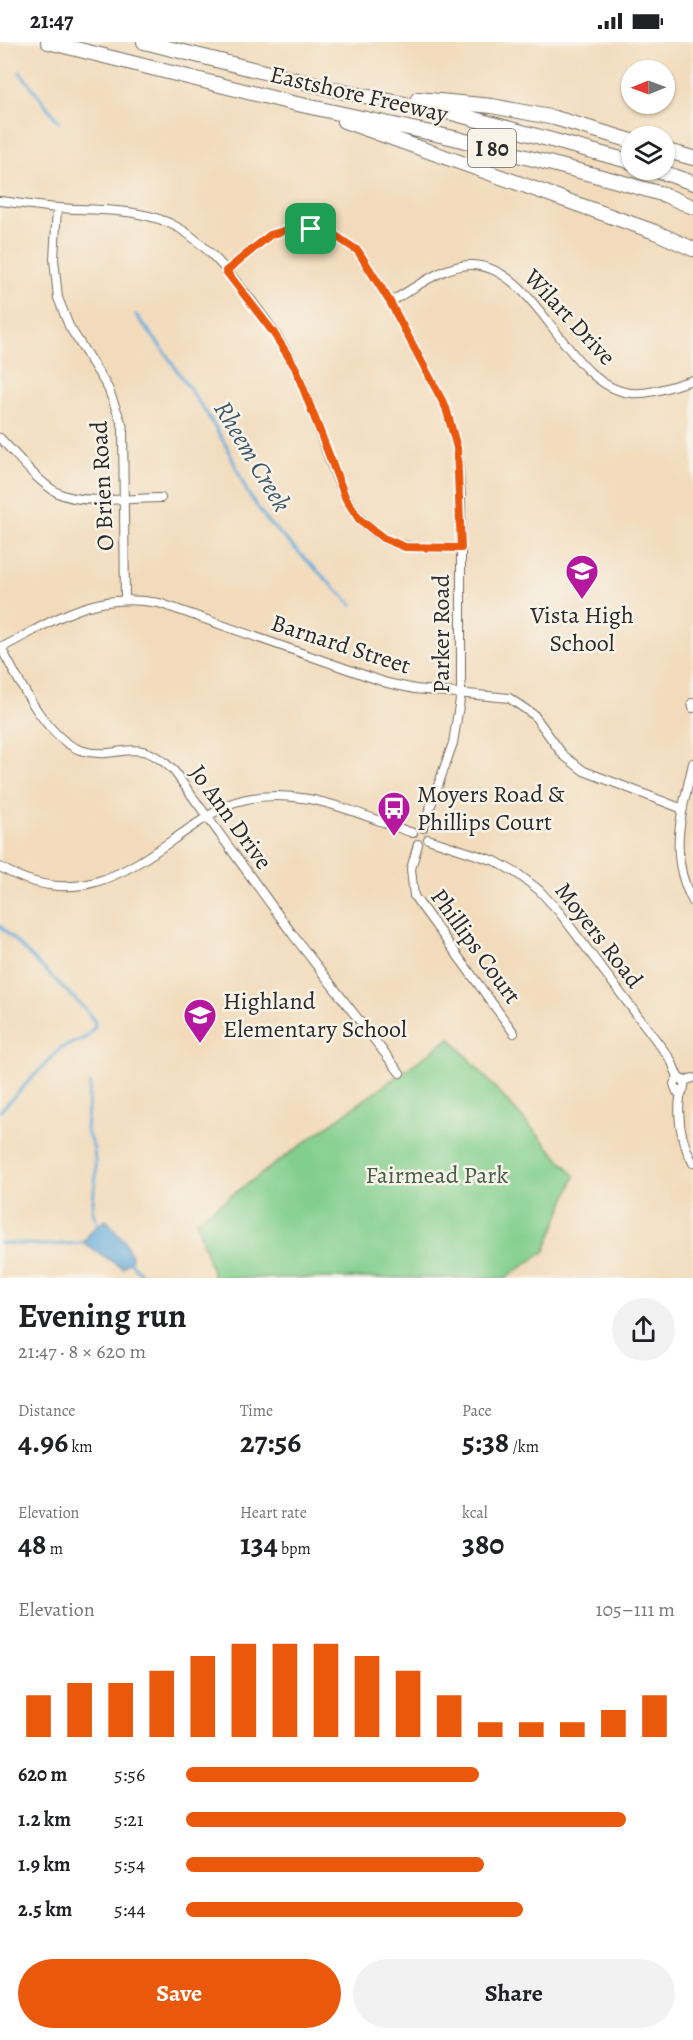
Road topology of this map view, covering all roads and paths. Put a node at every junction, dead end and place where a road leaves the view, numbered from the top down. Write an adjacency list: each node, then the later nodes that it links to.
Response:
1 (48, 42): 4 (highway, Eastshore Freeway / I 80)
2 (144, 42): 3 (highway, Eastshore Freeway / I 80)
3 (344, 92): 5 (highway); 8 (highway, Eastshore Freeway / I 80)
4 (288, 102): 12 (highway, Eastshore Freeway / I 80); 14 (highway)
5 (621, 138)
6 (675, 153): 7 (highway)
7 (693, 158)
8 (621, 159)
9 (675, 177): 10 (highway)
10 (693, 183)
11 (0, 201): 13 (street)
12 (693, 207)
13 (57, 208): 15 (street); 19 (street, O Brien Road)
14 (693, 249)
15 (226, 271): 16 (street, Parker Road); 21 (street)
16 (390, 302): 17 (street, Wilart Drive); 21 (street, Parker Road)
17 (693, 380)
18 (0, 438): 19 (street)
19 (125, 498): 20 (street); 22 (street, O Brien Road)
20 (161, 498)
21 (461, 548): 24 (street, Parker Road)
22 (125, 599): 23 (street, Barnard Street); 24 (street, Barnard Street)
23 (0, 647): 27 (street, Jo Ann Drive)
24 (461, 693): 26 (street, Barnard Street); 28 (street, Parker Road)
25 (693, 763): 26 (street)
26 (683, 809): 33 (street)
27 (206, 816): 29 (street); 32 (street); 35 (street, Jo Ann Drive)
28 (423, 828): 29 (street); 30 (street)
29 (413, 833): 31 (street)
30 (428, 839): 31 (street); 37 (street, Moyers Road)
31 (418, 844): 34 (street, Phillips Court)
32 (0, 867)
33 (693, 902)
34 (514, 1033)
35 (400, 1073)
36 (693, 1078): 37 (street)
37 (681, 1079): 38 (street)
38 (693, 1163)

